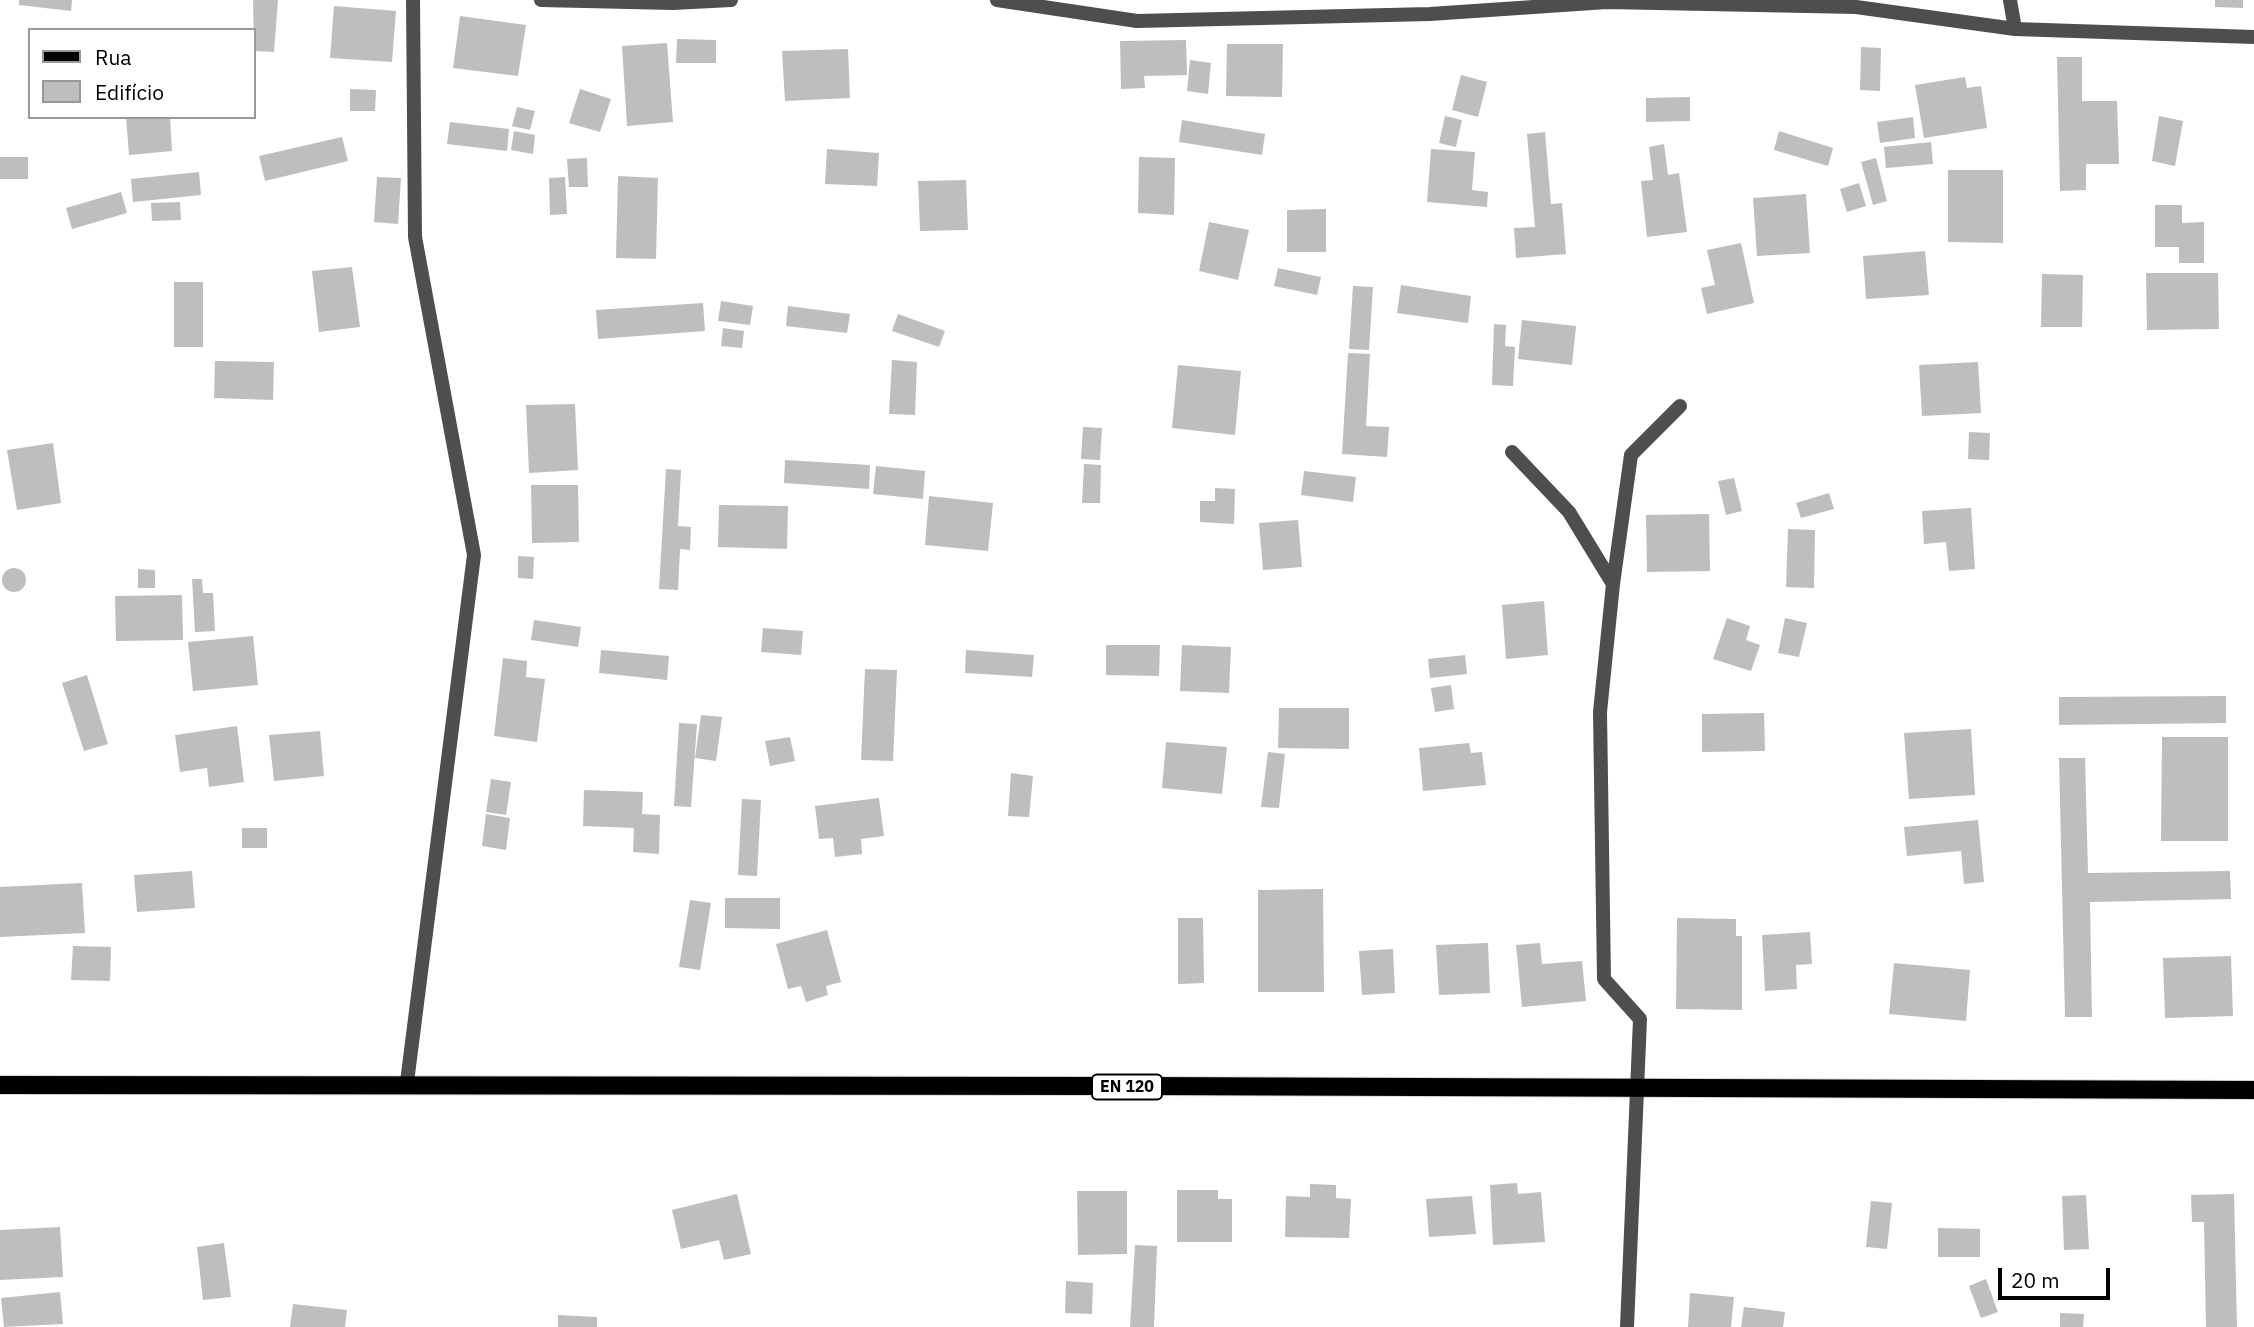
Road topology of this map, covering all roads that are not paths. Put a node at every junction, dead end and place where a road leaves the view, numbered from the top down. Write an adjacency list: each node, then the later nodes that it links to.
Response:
1 (413, 0): 13 (street)
2 (541, 0): 3 (street)
3 (731, 0)
4 (997, 0): 7 (street)
5 (1417, 0): 7 (street)
6 (2010, 0): 8 (street)
7 (1430, 14): 8 (street)
8 (2015, 29): 9 (street)
9 (2254, 37)
10 (1680, 406): 12 (street)
11 (1512, 452): 12 (street)
12 (1614, 584): 16 (street)
13 (407, 1082): 14 (main road, EN 120); 16 (main road, EN 120)
14 (0, 1085)
15 (2254, 1090): 16 (main road, EN 120)
16 (1639, 1091): 17 (street)
17 (1627, 1327)

